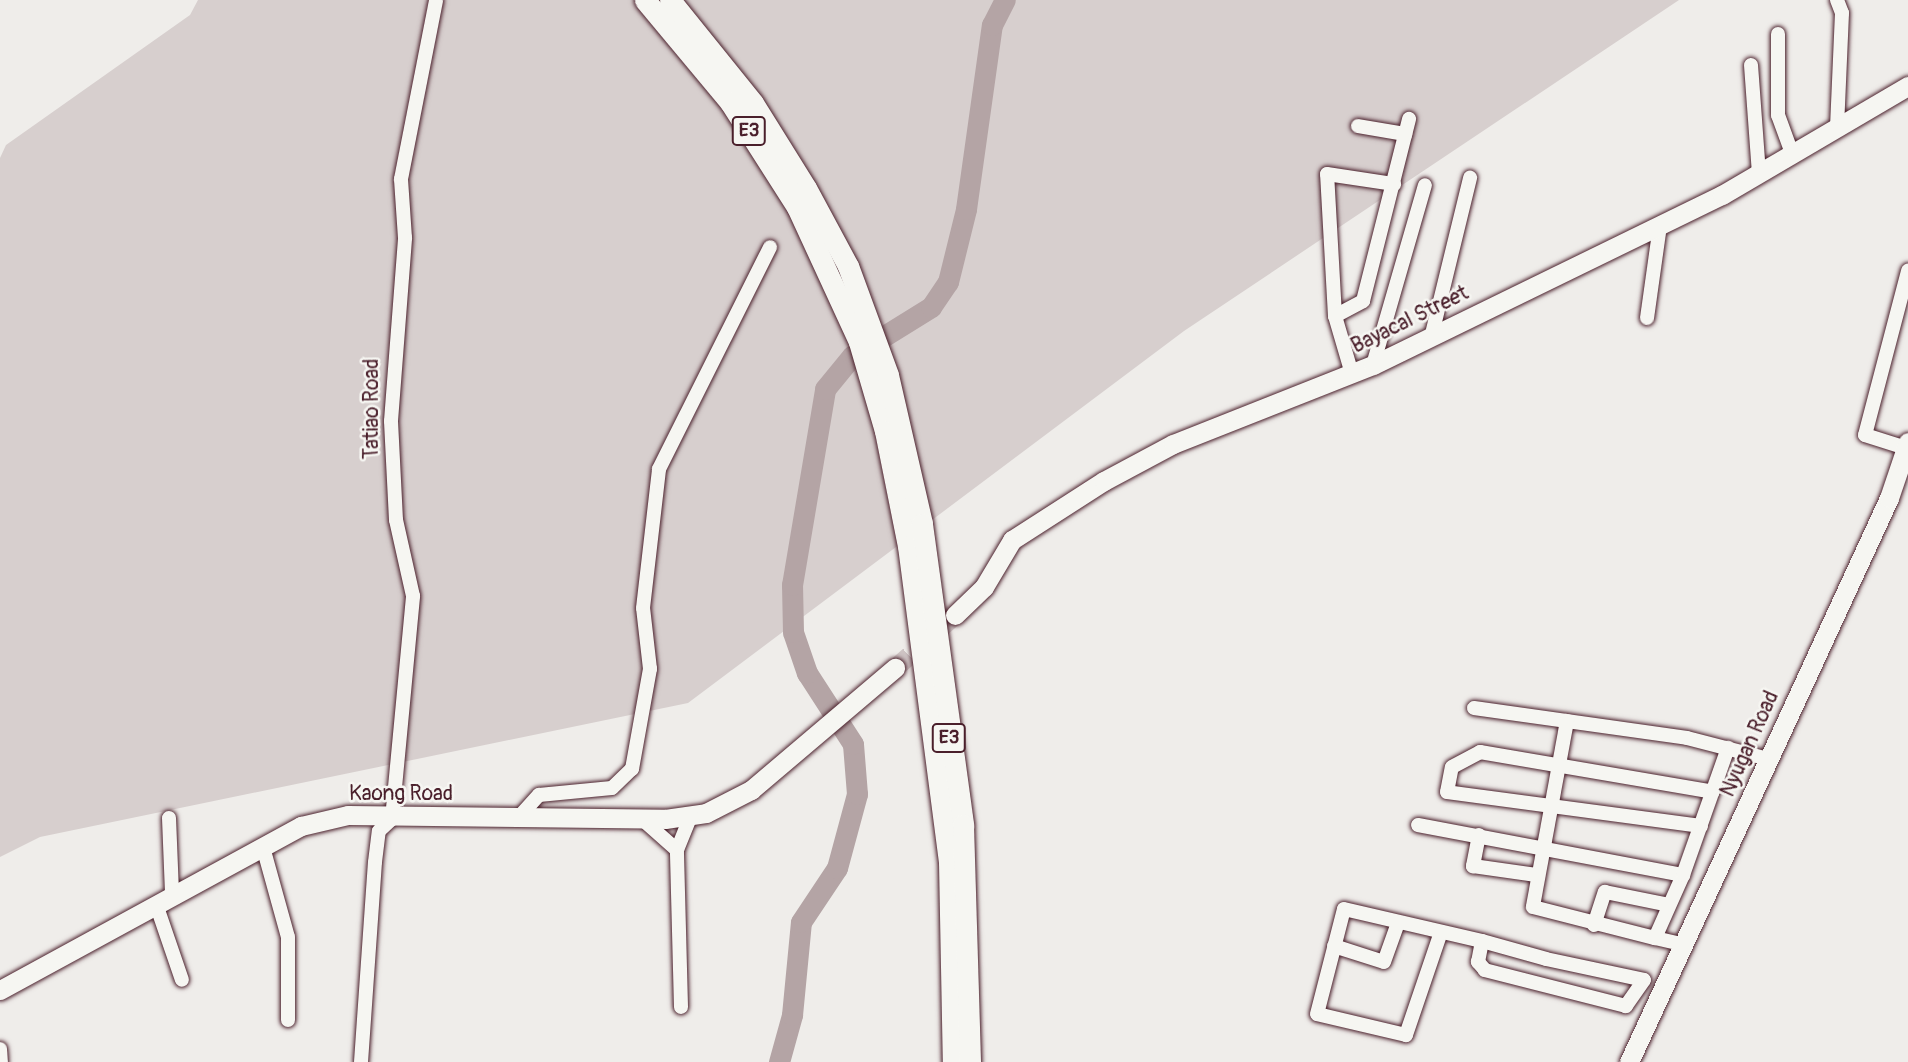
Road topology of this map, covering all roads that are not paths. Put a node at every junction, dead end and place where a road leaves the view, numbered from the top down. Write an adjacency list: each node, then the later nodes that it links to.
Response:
1 (436, 0): 39 (street, Tatiao Road)
2 (645, 0): 17 (highway, E3)
3 (670, 0): 17 (highway, E3)
4 (1837, 0): 9 (street)
5 (1778, 34): 10 (street)
6 (1752, 65): 11 (street)
7 (1908, 86): 9 (main road, Bayacal Street)
8 (1358, 126): 13 (street)
9 (1837, 128): 10 (main road, Bayacal Street)
10 (1793, 156): 11 (main road, Bayacal Street)
11 (1759, 174): 15 (main road, Bayacal Street)
12 (1470, 178): 21 (street)
13 (1394, 184): 19 (street); 19 (street)
14 (1425, 185): 22 (street)
15 (1660, 225): 20 (street); 21 (main road, Bayacal Street)
16 (770, 247): 35 (street)
17 (840, 271): 24 (highway, E3)
18 (1908, 271): 25 (street)
19 (1335, 316): 23 (street)
20 (1647, 318)
21 (1432, 334): 22 (main road, Bayacal Street)
22 (1373, 365): 23 (main road, Bayacal Street)
23 (1352, 374): 26 (main road, Bayacal Street)
24 (892, 424): 66 (highway, E3); 67 (highway, E3)
25 (1907, 445): 31 (main road, Nyugan Road)
26 (955, 615)
27 (895, 668): 36 (main road, Kaong Road)
28 (1474, 708): 29 (street)
29 (1567, 721): 30 (street); 32 (street)
30 (1728, 748): 31 (street); 33 (street)
31 (1768, 759): 55 (main road, Nyugan Road)
32 (1562, 764): 33 (street); 34 (street); 34 (street)
33 (1713, 792): 41 (street)
34 (1552, 804): 41 (street); 43 (street)
35 (519, 817): 38 (main road, Kaong Road); 39 (main road, Kaong Road)
36 (690, 817): 38 (main road, Kaong Road); 45 (street)
37 (169, 818): 48 (street)
38 (642, 818): 45 (street)
39 (392, 819): 44 (main road, Kaong Road); 65 (street)
40 (1418, 825): 42 (street)
41 (1701, 826): 46 (street)
42 (1479, 835): 43 (street); 47 (street)
43 (1541, 846): 46 (street); 47 (street)
44 (262, 847): 48 (main road, Kaong Road); 62 (street)
45 (677, 850): 61 (street)
46 (1683, 875): 49 (street)
47 (1536, 876): 51 (street)
48 (164, 899): 57 (street); 60 (main road, Kaong Road)
49 (1669, 905): 51 (street); 53 (street)
50 (1398, 923): 52 (street); 56 (street); 56 (street)
51 (1594, 925): 53 (street)
52 (1441, 932): 54 (street); 56 (street)
53 (1655, 939): 55 (street)
54 (1482, 941): 58 (street); 58 (street)
55 (1682, 944): 59 (main road, Nyugan Road)
56 (1334, 946)
57 (181, 980)
58 (1644, 980): 59 (street)
59 (1664, 985): 68 (main road, Nyugan Road)
60 (0, 990)
61 (681, 1007)
62 (288, 1020)
63 (0, 1049): 64 (street)
64 (1, 1062)
65 (361, 1062)
66 (953, 1062)
67 (970, 1062)
68 (1629, 1062)

